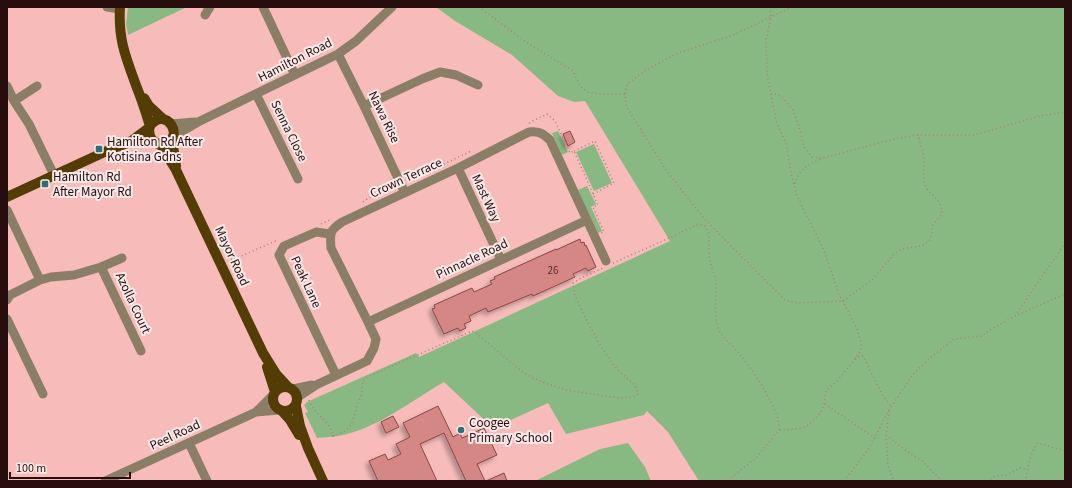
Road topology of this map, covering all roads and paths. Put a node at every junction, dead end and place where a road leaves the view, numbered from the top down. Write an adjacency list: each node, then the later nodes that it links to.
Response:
1 (107, 7): 8 (street)
2 (210, 7): 9 (street)
3 (262, 7): 12 (street)
4 (392, 7): 11 (street, Hamilton Road)
5 (479, 7): 18 (path)
6 (770, 7): 10 (path)
7 (792, 7): 10 (path)
8 (120, 8): 16 (main road)
9 (205, 15)
10 (772, 17): 18 (path); 19 (path)
11 (338, 54): 12 (street, Hamilton Road); 21 (street, Nawa Rise)
12 (295, 75): 17 (street, Hamilton Road)
13 (478, 85): 21 (street)
14 (7, 86): 20 (street)
15 (37, 86): 20 (street)
16 (138, 89): 23 (main road); 26 (main road)
17 (256, 94): 24 (street, Hamilton Road); 37 (street, Senna Close)
18 (625, 94): 60 (path)
19 (771, 94): 33 (path); 39 (path)
20 (14, 101): 36 (street)
21 (364, 106): 38 (street, Nawa Rise)
22 (1065, 112): 27 (path)
23 (167, 122): 24 (street, Hamilton Road); 26 (main road); 28 (main road)
24 (198, 122): 28 (street, Hamilton Road)
25 (527, 124): 32 (path)
26 (150, 126): 29 (main road); 30 (main road)
27 (918, 135): 33 (path); 60 (path)
28 (172, 138): 30 (main road); 35 (main road, Mayor Road)
29 (130, 142): 30 (main road); 36 (main road)
30 (157, 142): 35 (main road, Mayor Road)
31 (471, 151): 38 (path)
32 (574, 151): 41 (path); 41 (path)
33 (823, 158): 39 (path)
34 (458, 168): 40 (street, Crown Terrace); 46 (street, Crown Terrace); 54 (street, Mast Way)
35 (176, 170): 52 (main road, Mayor Road)
36 (54, 175): 42 (main road)
37 (298, 179)
38 (400, 180): 40 (street, Nawa Rise); 43 (path)
39 (794, 185): 60 (path)
40 (405, 193): 48 (street, Crown Terrace)
41 (593, 194): 49 (path)
42 (7, 197)
43 (361, 204)
44 (7, 210): 57 (street)
45 (332, 218): 47 (path)
46 (587, 220): 49 (street, Crown Terrace); 54 (street, Pinnacle Road)
47 (321, 224)
48 (330, 234): 63 (street); 67 (street, Peak Lane)
49 (595, 236): 55 (street, Crown Terrace)
50 (282, 238): 52 (path)
51 (1065, 243): 61 (path)
52 (218, 256): 65 (main road, Mayor Road)
53 (122, 258): 56 (street)
54 (501, 260): 63 (street, Pinnacle Road)
55 (607, 264): 77 (path); 79 (path)
56 (101, 266): 57 (street); 64 (street, Azolla Court)
57 (40, 280): 59 (street)
58 (1065, 294): 61 (path)
59 (7, 300)
60 (843, 301): 66 (path)
61 (1015, 316): 73 (path)
62 (7, 319): 69 (street)
63 (368, 322): 67 (street)
64 (141, 351)
65 (263, 353): 68 (main road, Mayor Road); 70 (main road, Mayor Road)
66 (854, 360): 72 (path); 73 (path)
67 (336, 375): 70 (street)
68 (274, 393): 70 (main road); 74 (main road); 76 (street, Peel Road)
69 (43, 394)
70 (293, 395): 74 (main road); 83 (main road, Mayor Road)
71 (309, 400): 79 (path)
72 (824, 404): 77 (path); 80 (path)
73 (891, 407): 75 (path)
74 (280, 410): 76 (street, Peel Road); 83 (main road, Mayor Road)
75 (889, 410): 78 (path); 80 (path)
76 (256, 412): 82 (street, Peel Road)
77 (779, 430): 89 (path)
78 (886, 435): 91 (path); 92 (path)
79 (333, 436): 81 (path)
80 (875, 438): 90 (path)
81 (333, 439)
82 (189, 443): 86 (street, Peel Road); 87 (street)
83 (308, 448): 88 (main road, Mayor Road)
84 (1065, 451): 85 (path)
85 (1027, 470): 93 (path); 94 (path)
86 (104, 481)
87 (207, 481)
88 (323, 481)
89 (729, 481)
90 (844, 481)
91 (894, 481)
92 (942, 481)
93 (987, 481)
94 (1028, 481)

